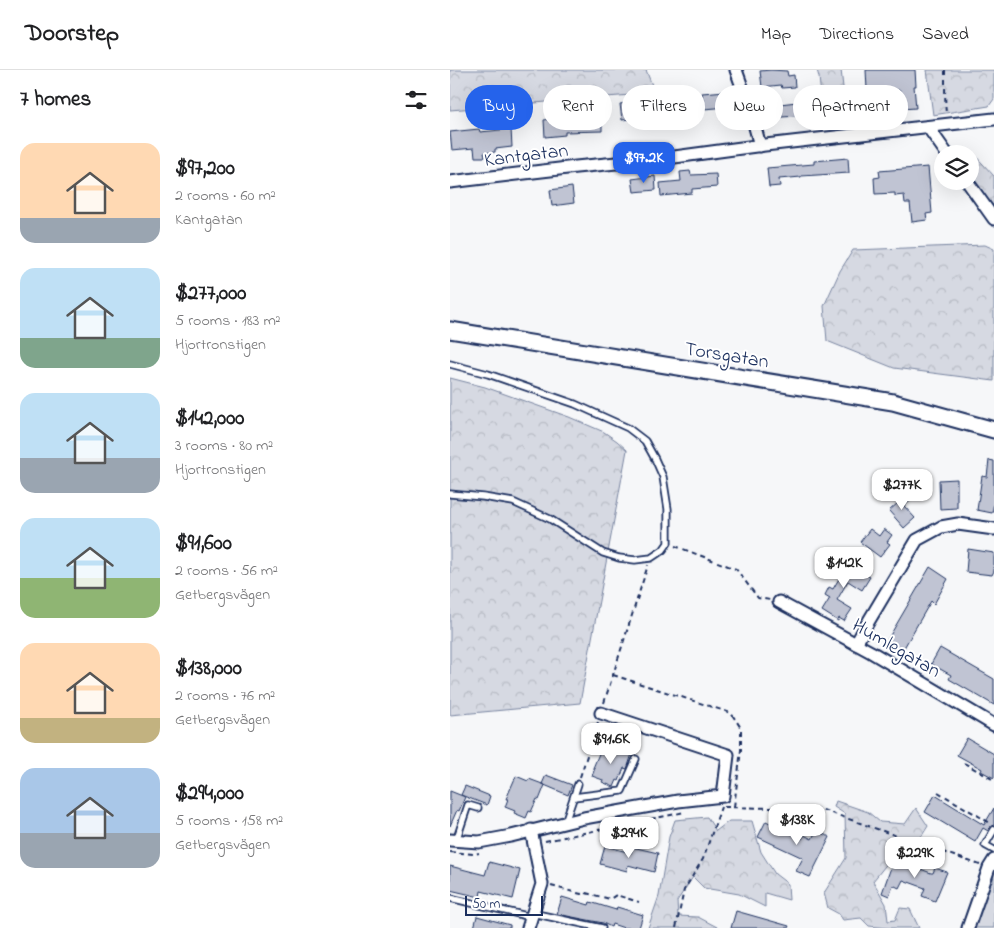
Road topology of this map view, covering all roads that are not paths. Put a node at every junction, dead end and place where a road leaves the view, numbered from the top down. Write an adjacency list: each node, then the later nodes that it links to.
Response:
1 (736, 70): 5 (street)
2 (994, 119): 3 (street, Kantgatan)
3 (928, 127): 4 (street); 5 (street, Kantgatan)
4 (941, 145)
5 (760, 146): 6 (street, Kantgatan)
6 (450, 182)
7 (973, 190): 8 (street)
8 (994, 219)
9 (450, 330): 11 (main road, Torsgatan)
10 (450, 364): 12 (lane)
11 (994, 430)
12 (450, 494)
13 (994, 529): 15 (street)
14 (779, 602): 15 (street, Humlegatan)
15 (856, 644): 17 (street, Humlegatan)
16 (601, 713): 22 (street)
17 (994, 725)
18 (636, 759): 20 (lane)
19 (578, 784): 20 (lane)
20 (574, 797): 22 (lane)
21 (478, 808): 25 (lane)
22 (565, 822): 23 (street)
23 (531, 830): 25 (street); 29 (street)
24 (994, 830): 26 (lane)
25 (453, 840)
26 (994, 850)
27 (992, 866): 31 (street)
28 (450, 898): 29 (lane)
29 (530, 920): 30 (lane)
30 (602, 928)
31 (968, 928)

